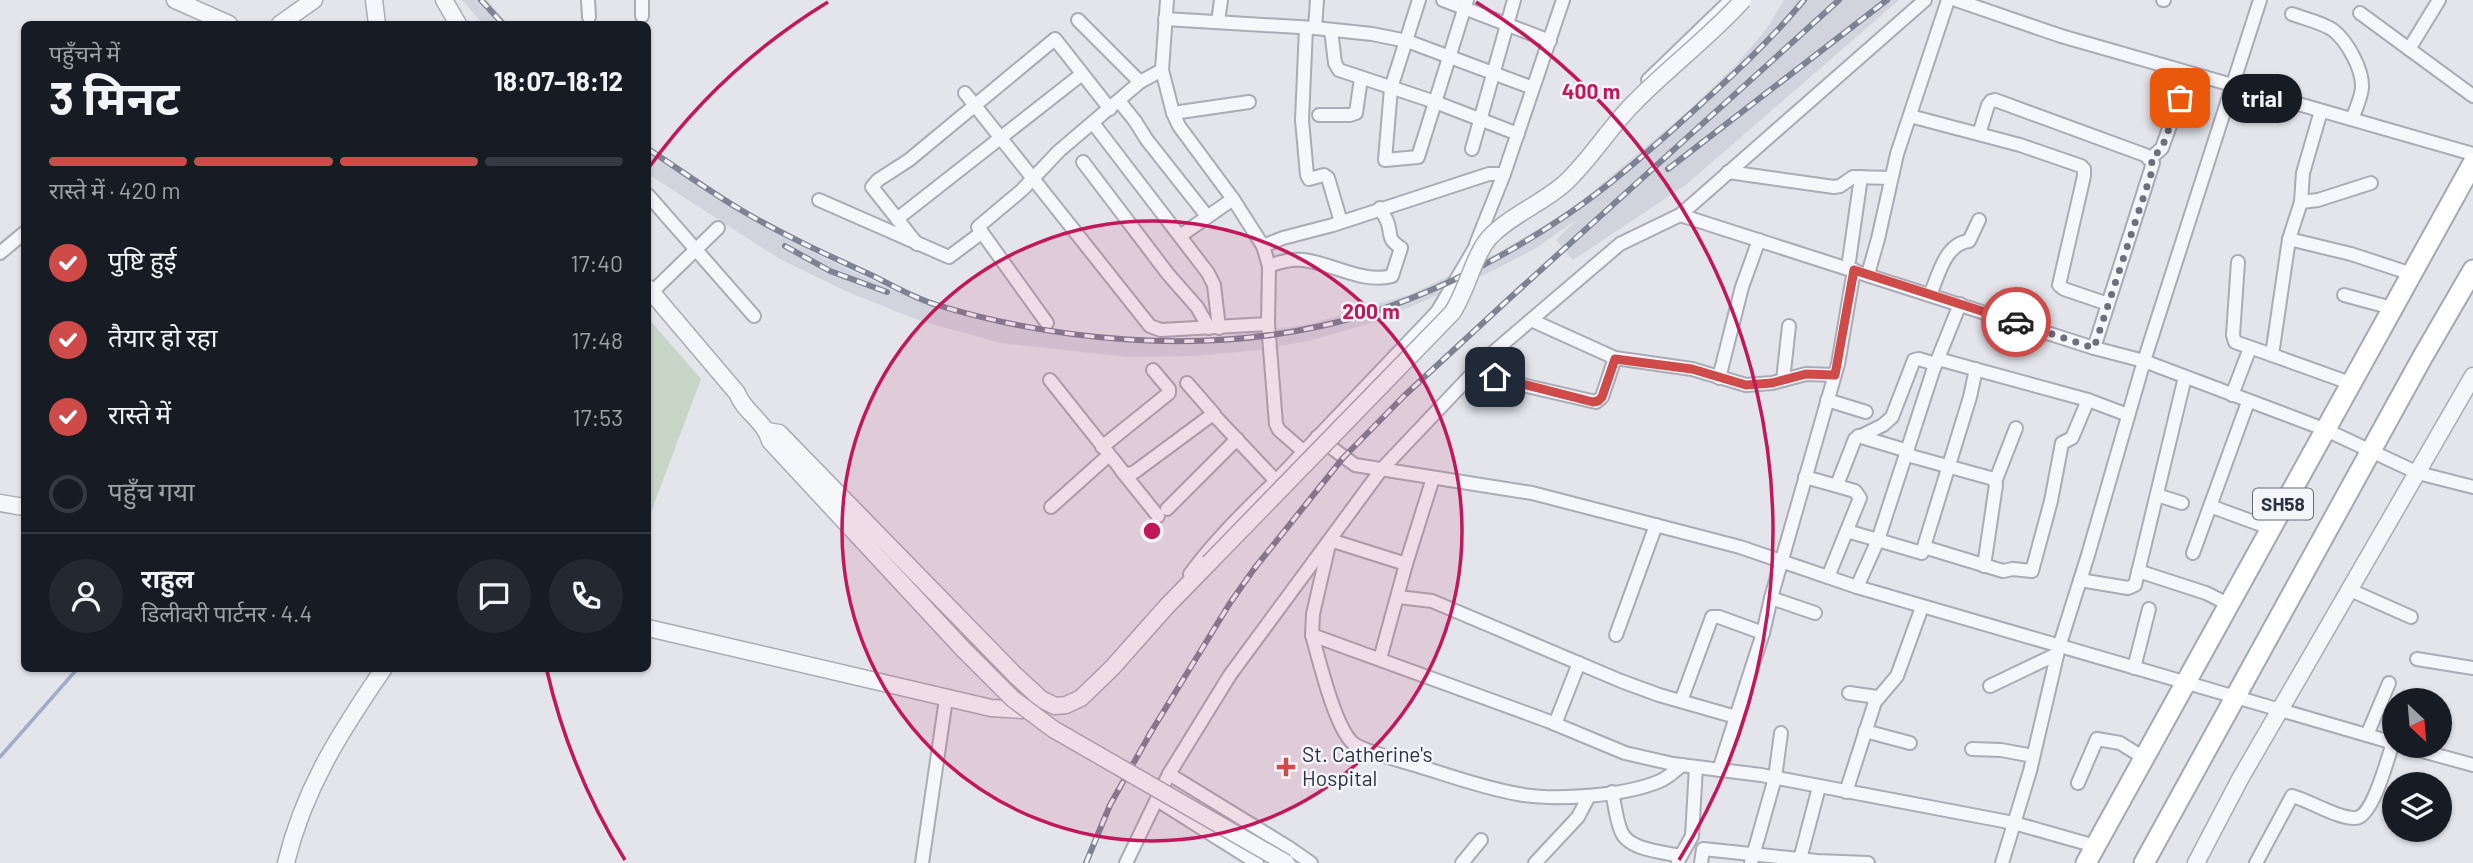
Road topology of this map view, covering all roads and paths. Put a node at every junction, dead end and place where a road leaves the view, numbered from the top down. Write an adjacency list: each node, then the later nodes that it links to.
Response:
1 (175, 0): 28 (street)
2 (374, 0): 31 (street)
3 (444, 0): 32 (street)
4 (589, 0): 25 (street)
5 (642, 0): 24 (street)
6 (1167, 0): 26 (street)
7 (1221, 0): 33 (street)
8 (1317, 0): 35 (street)
9 (1419, 0): 37 (street)
10 (1443, 0): 21 (street)
11 (1514, 0): 34 (street)
12 (1563, 0): 38 (street)
13 (1731, 0): 94 (street)
14 (1743, 0): 185 (street, bridge)
15 (1925, 0): 71 (street)
16 (1948, 0): 59 (street)
17 (1956, 0): 43 (street)
18 (2260, 0): 47 (street)
19 (2439, 0): 39 (street)
20 (311, 2): 29 (street); 30 (street)
21 (1466, 3): 34 (street); 40 (street)
22 (2360, 13): 39 (street)
23 (2292, 15): 61 (street)
24 (642, 16)
25 (589, 17)
26 (1165, 19): 33 (street); 41 (street)
27 (1078, 20): 46 (street)
28 (222, 21)
29 (284, 21)
30 (307, 21)
31 (377, 21)
32 (456, 21)
33 (1218, 22): 35 (street)
34 (1508, 24): 38 (street); 42 (street)
35 (1310, 28): 36 (street); 86 (street)
36 (1331, 30): 37 (street); 45 (street)
37 (1406, 41): 40 (street); 48 (street)
38 (1550, 41): 49 (street)
39 (2409, 49): 51 (street)
40 (1449, 55): 42 (street); 53 (street)
41 (1163, 69): 46 (street); 57 (street)
42 (1494, 73): 49 (street); 60 (street)
43 (2189, 73): 47 (street); 68 (street)
44 (1082, 74): 54 (street); 55 (street); 65 (street)
45 (1361, 78): 48 (street); 58 (street)
46 (1140, 82): 55 (street)
47 (2234, 86): 56 (street); 121 (street)
48 (1391, 88): 53 (street); 53 (street)
49 (1533, 88): 63 (street)
50 (965, 93): 54 (street)
51 (2473, 96)
52 (1249, 102): 57 (street)
53 (1435, 102): 60 (street)
54 (975, 105): 65 (street); 84 (street)
55 (1115, 105): 62 (street); 83 (street)
56 (2321, 111): 61 (street); 80 (street)
57 (1173, 113): 78 (street)
58 (1318, 116)
59 (1910, 116): 64 (street); 74 (street)
60 (1479, 119): 63 (street); 66 (street)
61 (2352, 120): 67 (street)
62 (1093, 122): 75 (street); 90 (street)
63 (1518, 134): 72 (street)
64 (1979, 134): 68 (street); 109 (street)
65 (1001, 139): 75 (street); 84 (street)
66 (1472, 149)
67 (2473, 154)
68 (2151, 159): 109 (street)
69 (1083, 162): 116 (street)
70 (2473, 163): 103 (main road, SH58)
71 (1728, 172): 73 (street); 82 (street)
72 (1504, 174): 81 (street); 94 (street)
73 (1861, 177): 74 (street); 100 (street)
74 (1891, 178): 102 (street)
75 (1032, 180): 88 (street); 116 (street)
76 (2371, 183): 80 (street)
77 (651, 198): 96 (street)
78 (1233, 199): 83 (street); 95 (street)
79 (819, 200): 93 (street)
80 (2301, 202): 91 (street)
81 (1380, 208): 86 (street); 99 (street)
82 (1680, 215): 92 (street); 112 (street)
83 (1207, 216): 90 (street)
84 (897, 219): 93 (street)
85 (1979, 220): 105 (street)
86 (1341, 222): 95 (street)
87 (718, 228): 96 (street)
88 (981, 233): 93 (street); 113 (street)
89 (21, 236): 97 (street)
90 (1180, 236): 116 (street)
91 (2289, 239): 103 (street); 119 (street)
92 (1759, 240): 100 (street); 128 (street)
93 (917, 244)
94 (1476, 244): 145 (street)
95 (1263, 246): 99 (street)
96 (696, 250): 104 (street); 111 (street)
97 (0, 253)
98 (2238, 262): 118 (street)
99 (1269, 266): 114 (street)
100 (1851, 269): 102 (street); 126 (street)
101 (2473, 270): 149 (main road, SH58)
102 (1868, 274): 105 (street)
103 (2412, 274): 110 (main road, SH58)
104 (651, 292)
105 (1930, 295): 108 (street)
106 (2344, 295): 110 (street)
107 (651, 296): 143 (street)
108 (1960, 304): 117 (street); 122 (street)
109 (2108, 304): 117 (street)
110 (2392, 308): 133 (main road, SH58)
111 (754, 316)
112 (1531, 320): 120 (street); 123 (street)
113 (1047, 323)
114 (1268, 324): 116 (street); 148 (street)
115 (1789, 326): 131 (street)
116 (1214, 328)
117 (2094, 348): 121 (street)
118 (2250, 348): 119 (street); 134 (street)
119 (2272, 355): 133 (street)
120 (1615, 359): 123 (street); 128 (street)
121 (2144, 361): 129 (street); 140 (street)
122 (1937, 362): 124 (street); 144 (street); 150 (street)
123 (1478, 368): 153 (street)
124 (1976, 369): 136 (street); 151 (street)
125 (1153, 370): 147 (street)
126 (1835, 375): 131 (street); 135 (street)
127 (2473, 376): 154 (street)
128 (1719, 377): 131 (street)
129 (2185, 377): 134 (street); 161 (street)
130 (1050, 380): 147 (street)
131 (1783, 380)
132 (1187, 383): 139 (street)
133 (2350, 383): 142 (main road, SH58)
134 (2232, 395): 137 (street)
135 (1827, 400): 138 (street); 155 (street)
136 (2088, 400): 140 (street); 176 (street)
137 (2248, 402): 142 (street); 165 (street)
138 (1866, 412)
139 (1214, 415): 146 (street); 152 (street)
140 (2128, 415): 179 (street)
141 (2016, 428): 158 (street)
142 (2324, 429): 149 (street); 168 (main road, SH58)
143 (768, 431): 208 (street); 247 (street, bridge)
144 (1858, 436): 150 (street); 159 (street)
145 (1317, 437): 148 (street); 153 (street)
146 (1237, 439): 152 (street); 157 (street)
147 (1106, 451): 152 (street); 166 (street)
148 (1303, 451): 157 (street)
149 (2371, 451): 154 (street); 206 (main road, SH58)
150 (1907, 453): 151 (street); 171 (street)
151 (1949, 467): 158 (street); 172 (street)
152 (1121, 470)
153 (1381, 471): 156 (street); 170 (street)
154 (2418, 473): 160 (street); 181 (street)
155 (1805, 477): 159 (street); 174 (street)
156 (1433, 478): 167 (street); 175 (street)
157 (1276, 481): 185 (street)
158 (1995, 482): 176 (street)
159 (1837, 485): 169 (street)
160 (2473, 487)
161 (2157, 495): 163 (street); 177 (street)
162 (0, 503): 164 (street)
163 (2182, 503)
164 (21, 506)
165 (2210, 506): 168 (street); 173 (street)
166 (1051, 507)
167 (1656, 525): 174 (street); 193 (street)
168 (2270, 528): 184 (main road, SH58)
169 (1847, 531): 171 (street); 178 (street)
170 (1330, 540): 175 (street); 192 (street); 227 (street)
171 (1878, 540): 172 (street); 180 (street)
172 (1924, 547): 176 (street)
173 (2193, 553)
174 (1781, 560): 178 (street); 183 (street)
175 (1406, 564): 182 (street)
176 (1984, 566)
177 (2138, 570): 179 (street); 184 (street)
178 (1828, 577): 180 (street)
179 (2080, 580): 194 (street)
180 (1857, 587): 186 (street)
181 (2350, 590): 189 (street); 210 (street)
182 (1398, 597): 195 (street); 197 (street)
183 (1771, 598): 188 (street); 191 (street)
184 (2228, 604): 201 (main road, SH58)
185 (1167, 606): 208 (street)
186 (1922, 607): 194 (street); 205 (street)
187 (2149, 609): 198 (street)
188 (1815, 614)
189 (2410, 617)
190 (651, 629): 207 (street)
191 (1763, 633): 209 (street); 211 (street)
192 (1312, 635): 195 (street); 233 (street)
193 (1616, 635)
194 (2058, 651): 198 (street); 203 (street); 219 (street)
195 (1380, 659): 212 (street)
196 (2417, 659): 199 (street)
197 (1578, 663): 209 (street); 212 (street)
198 (2134, 668): 201 (street)
199 (2473, 668)
200 (381, 672): 243 (street)
201 (2186, 682): 206 (street); 220 (main road, SH58)
202 (2389, 683): 215 (street)
203 (1990, 686)
204 (1849, 693): 205 (street)
205 (1877, 697): 213 (street)
206 (2235, 697): 210 (street); 253 (main road, SH58)
207 (946, 699): 208 (street); 244 (street)
208 (1041, 699)
209 (1682, 701): 211 (street)
210 (2280, 710): 215 (street); 254 (street)
211 (1736, 717): 226 (street)
212 (1555, 724): 223 (street)
213 (1865, 731): 217 (street); 232 (street)
214 (1781, 733): 228 (street)
215 (2367, 734): 216 (street)
216 (2382, 738)
217 (1910, 743)
218 (1972, 749): 219 (street)
219 (2033, 756): 235 (street)
220 (2144, 758): 229 (street); 237 (main road, SH58)
221 (2388, 758): 255 (street)
222 (2448, 758): 224 (street)
223 (1682, 765): 225 (street); 231 (street)
224 (2473, 765)
225 (1696, 767): 226 (street); 239 (street)
226 (1719, 770): 228 (street)
227 (1169, 774): 234 (street); 248 (street)
228 (1775, 778): 230 (street); 238 (street)
229 (2078, 783)
230 (1819, 787): 232 (street); 240 (street)
231 (1612, 792): 233 (street); 239 (street)
232 (1846, 792): 235 (street)
233 (1589, 796): 241 (street)
234 (1157, 800): 245 (street); 246 (street)
235 (2014, 823): 237 (street); 252 (street)
236 (1481, 840): 249 (street)
237 (2090, 855)
238 (1752, 859): 240 (street); 250 (street)
239 (1679, 860)
240 (1800, 860): 242 (street)
241 (1536, 862)
242 (1847, 862): 251 (street)
243 (286, 863)
244 (922, 863)
245 (1126, 863)
246 (1257, 863)
247 (1286, 863)
248 (1311, 863)
249 (1462, 863)
250 (1701, 863)
251 (1868, 863)
252 (2002, 863)
253 (2144, 863)
254 (2196, 863)
255 (2257, 863)

